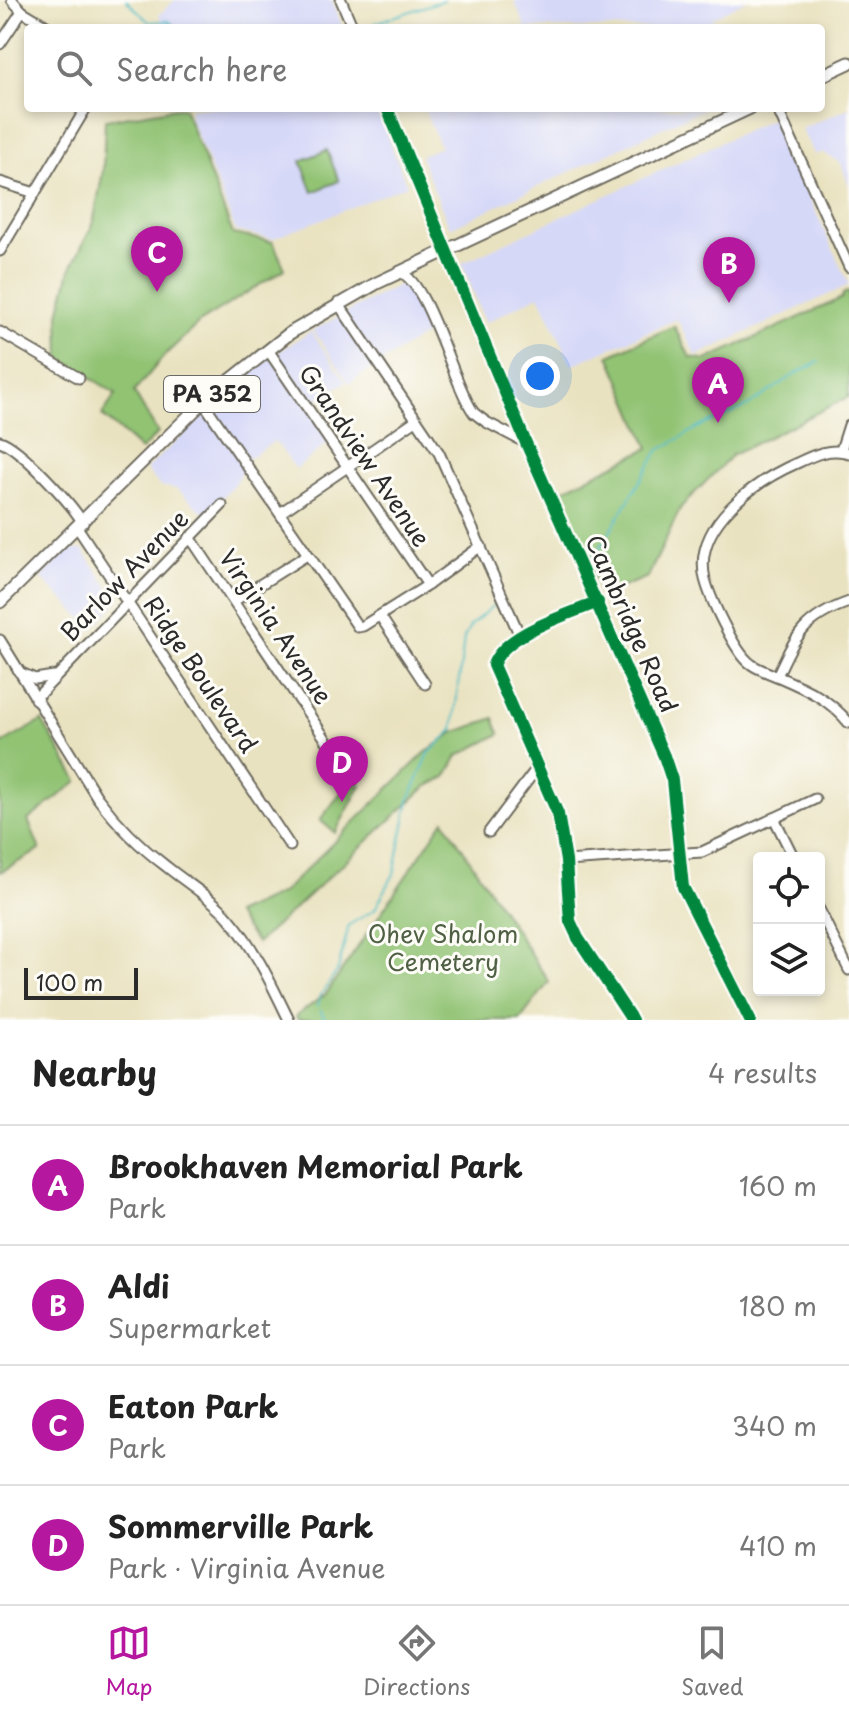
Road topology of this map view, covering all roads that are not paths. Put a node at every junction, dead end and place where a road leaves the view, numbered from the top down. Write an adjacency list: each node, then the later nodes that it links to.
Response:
1 (12, 0): 3 (street)
2 (341, 0): 5 (street)
3 (22, 11): 4 (street); 6 (street)
4 (43, 24)
5 (351, 24)
6 (0, 44)
7 (849, 63): 8 (main road)
8 (825, 74)
9 (84, 112): 14 (street)
10 (389, 112): 16 (street, Cambridge Road)
11 (741, 112): 16 (main road, PA 352)
12 (779, 112): 17 (street)
13 (0, 182): 14 (street)
14 (35, 193): 15 (street)
15 (0, 251)
16 (445, 251): 18 (main road, PA 352); 27 (street, Cambridge Road)
17 (849, 267)
18 (400, 272): 19 (main road, PA 352); 27 (street)
19 (338, 303): 21 (main road, PA 352); 24 (street)
20 (0, 332): 22 (street)
21 (268, 350): 23 (main road, PA 352); 29 (street, Grandview Avenue)
22 (79, 378)
23 (203, 402): 31 (street); 32 (main road, PA 352)
24 (416, 420): 29 (street); 34 (street)
25 (849, 425): 28 (street)
26 (0, 441): 32 (street, Ridge Boulevard)
27 (526, 443): 40 (street, Cambridge Road)
28 (845, 452): 47 (street)
29 (346, 466): 31 (street); 36 (street, Grandview Avenue)
30 (222, 505): 33 (street, Barlow Avenue)
31 (280, 513): 35 (street)
32 (80, 525): 37 (street, Ridge Boulevard); 39 (main road, PA 352)
33 (190, 537): 37 (street, Barlow Avenue); 38 (street, Virginia Avenue)
34 (481, 546): 36 (street); 43 (street)
35 (307, 555): 38 (street); 42 (street)
36 (428, 585): 42 (street)
37 (127, 601): 46 (street, Barlow Avenue); 56 (street, Ridge Boulevard)
38 (234, 601): 52 (street, Virginia Avenue)
39 (0, 602)
40 (598, 602): 43 (street); 57 (street, Cambridge Road)
41 (849, 602): 47 (street)
42 (380, 616): 48 (street)
43 (520, 636): 51 (street)
44 (0, 640): 45 (street)
45 (19, 672): 46 (street, Barlow Avenue); 49 (street)
46 (57, 675): 49 (street, Barlow Avenue)
47 (777, 676): 50 (street)
48 (425, 684)
49 (35, 699): 62 (street)
50 (849, 723)
51 (537, 768): 55 (street); 59 (street)
52 (353, 780)
53 (815, 799): 54 (street)
54 (774, 818): 57 (street); 58 (street)
55 (489, 832)
56 (290, 846)
57 (679, 852): 59 (street); 64 (street, Cambridge Road)
58 (791, 852)
59 (566, 861): 63 (street)
60 (825, 921): 61 (street)
61 (849, 970)
62 (289, 1020)
63 (632, 1020)
64 (750, 1020)

